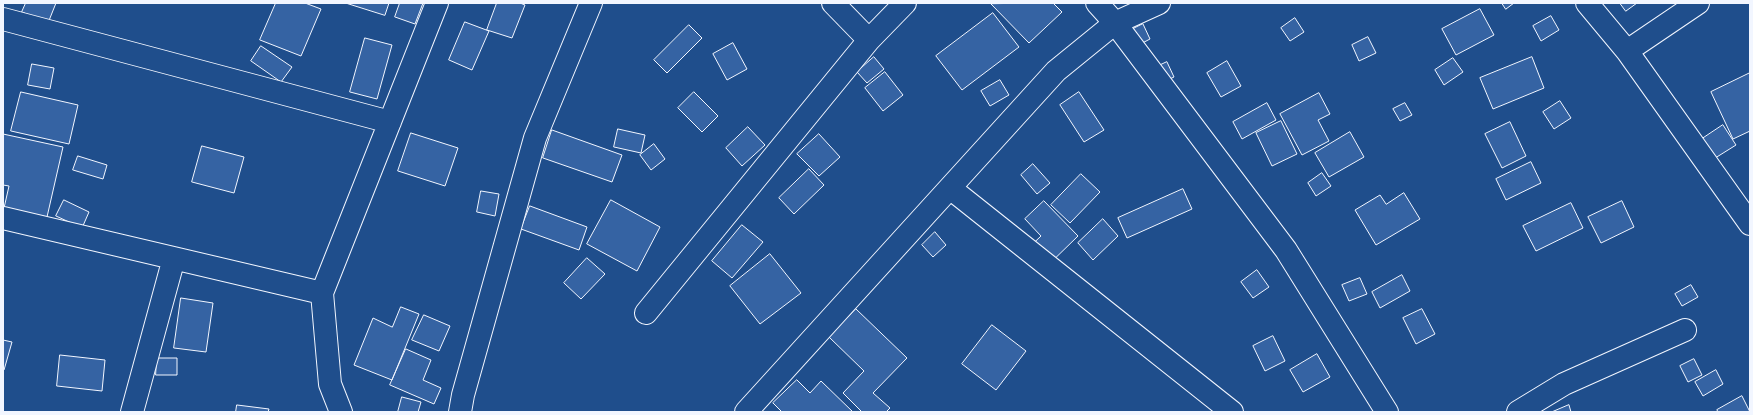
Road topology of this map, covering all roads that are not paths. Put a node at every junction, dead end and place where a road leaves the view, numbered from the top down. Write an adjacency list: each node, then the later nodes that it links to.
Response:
1 (437, 3): 13 (street)
2 (591, 3): 23 (street)
3 (833, 3): 11 (street)
4 (905, 3): 11 (street)
5 (1097, 3): 10 (street)
6 (1159, 3): 10 (street)
7 (1587, 3): 12 (street)
8 (1698, 3): 12 (street)
9 (3, 18): 13 (street)
10 (1115, 23): 14 (street); 26 (street)
11 (869, 40): 19 (street)
12 (1628, 51): 16 (street)
13 (390, 122): 18 (street)
14 (950, 188): 24 (street); 25 (street)
15 (3, 218): 17 (street)
16 (1750, 224)
17 (174, 258): 18 (street); 21 (street)
18 (322, 293): 22 (street)
19 (646, 313)
20 (1685, 330): 27 (street)
21 (132, 412)
22 (341, 412)
23 (460, 412)
24 (746, 412)
25 (1232, 412)
26 (1387, 412)
27 (1518, 412)

